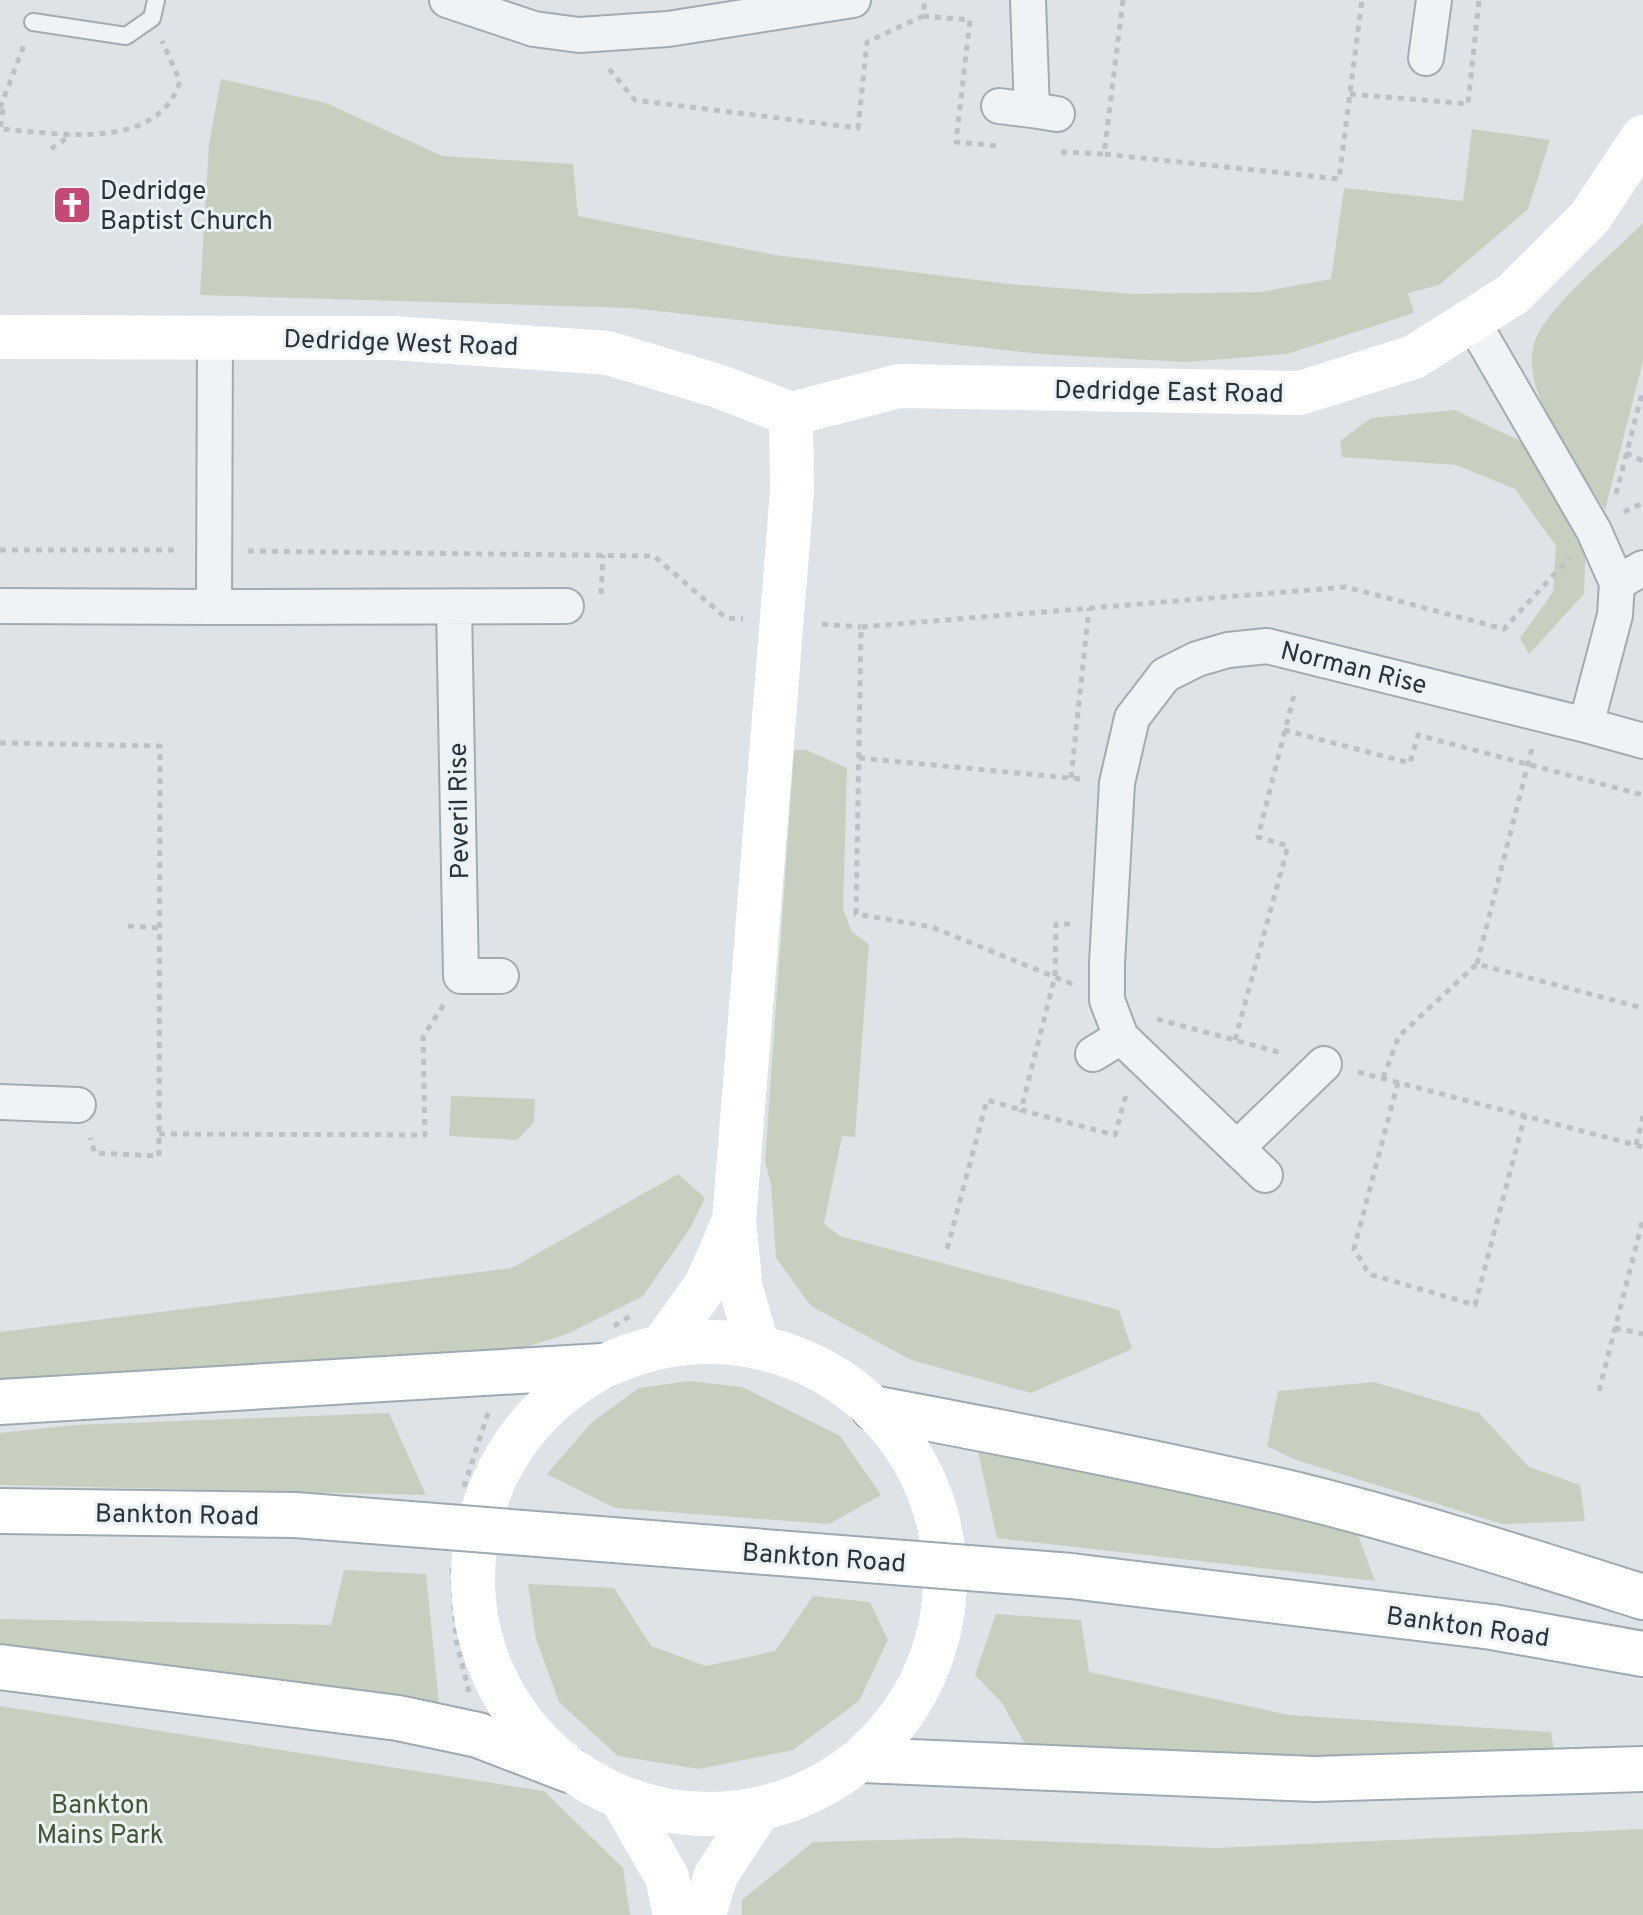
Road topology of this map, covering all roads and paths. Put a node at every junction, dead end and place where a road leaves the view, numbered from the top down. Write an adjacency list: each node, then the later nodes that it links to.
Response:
1 (156, 0): 10 (lane)
2 (447, 0): 12 (street)
3 (853, 0): 9 (street)
4 (925, 0): 12 (path)
5 (1028, 0): 15 (street)
6 (1123, 0): 7 (path)
7 (1362, 0)
8 (1434, 0): 13 (street)
9 (669, 14): 12 (street)
10 (152, 18): 11 (lane); 16 (path)
11 (33, 22): 14 (path)
12 (579, 35)
13 (1426, 58)
14 (1, 109): 16 (path)
15 (1029, 110)
16 (72, 135): 18 (path)
17 (1643, 137): 19 (street, Dedridge East Road)
18 (51, 149)
19 (1473, 322): 23 (street, Dedridge East Road); 26 (street)
20 (215, 336): 21 (street, Dedridge West Road); 23 (street, Dedridge West Road); 28 (street)
21 (0, 337)
22 (1643, 390): 24 (path)
23 (791, 414): 71 (street)
24 (1626, 453): 25 (path); 26 (path)
25 (1643, 461)
26 (1594, 531): 29 (street)
27 (0, 550): 28 (path)
28 (214, 550): 32 (street); 35 (path)
29 (1630, 575): 40 (street)
30 (0, 606): 32 (street)
31 (566, 606): 33 (street)
32 (214, 607): 33 (street)
33 (454, 607): 52 (street, Peveril Rise)
34 (1089, 608): 46 (path)
35 (748, 619)
36 (818, 624): 37 (path)
37 (861, 627)
38 (1306, 653): 39 (street, Norman Rise); 41 (path); 47 (street, Norman Rise)
39 (1540, 714): 40 (street, Norman Rise); 45 (path)
40 (1586, 725): 42 (street, Norman Rise)
41 (1284, 730): 45 (path); 56 (path)
42 (1643, 741)
43 (0, 743): 50 (path)
44 (859, 758): 46 (path)
45 (1528, 763): 48 (path); 51 (path)
46 (1071, 778): 47 (path)
47 (1117, 783): 55 (street, Norman Rise)
48 (1643, 795)
49 (128, 926): 50 (path)
50 (160, 928): 65 (path)
51 (1477, 964): 54 (path); 58 (path)
52 (461, 976): 53 (street); 65 (path)
53 (501, 976)
54 (1643, 1008)
55 (1108, 1032): 56 (path); 68 (street)
56 (1235, 1040): 57 (path)
57 (1324, 1064): 58 (path); 68 (street)
58 (1383, 1078): 59 (path)
59 (1398, 1082): 63 (path); 63 (path)
60 (0, 1102): 61 (street)
61 (78, 1105): 65 (path)
62 (1021, 1110): 72 (path)
63 (1525, 1115): 66 (path)
64 (1643, 1116): 66 (path)
65 (159, 1134)
66 (1636, 1145): 67 (path)
67 (1643, 1147)
68 (1237, 1148): 69 (street)
69 (1265, 1175)
70 (1643, 1219): 73 (path)
71 (734, 1221): 75 (street); 76 (street)
72 (947, 1249)
73 (1615, 1328): 74 (path); 78 (path)
74 (1643, 1334)
75 (662, 1346): 76 (street); 77 (street)
76 (758, 1347): 80 (street)
77 (602, 1366): 79 (street); 87 (street)
78 (1599, 1391)
79 (0, 1402)
80 (873, 1408): 82 (street); 85 (street)
81 (0, 1511): 83 (street, Bankton Road, bridge)
82 (1643, 1597)
83 (1643, 1654)
84 (0, 1667): 87 (street)
85 (862, 1760): 86 (street); 89 (street)
86 (1643, 1769)
87 (569, 1770): 88 (street)
88 (622, 1799): 89 (street); 90 (street)
89 (758, 1811): 91 (street)
90 (675, 1915)
91 (704, 1915)

